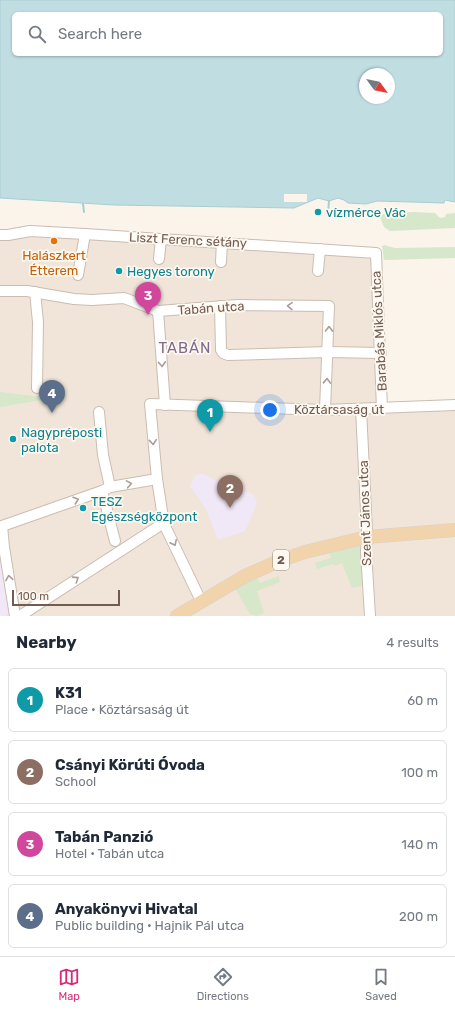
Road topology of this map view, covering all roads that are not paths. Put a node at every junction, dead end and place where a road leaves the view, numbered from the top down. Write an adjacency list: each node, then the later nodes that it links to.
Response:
1 (85, 234): 2 (street, Liszt Ferenc sétány); 3 (street, Liszt Ferenc sétány); 10 (street)
2 (0, 235)
3 (162, 239): 4 (street, Liszt Ferenc sétány); 7 (street)
4 (222, 242): 5 (street, Liszt Ferenc sétány); 8 (street)
5 (320, 249): 6 (street, Liszt Ferenc sétány); 9 (street)
6 (376, 253): 16 (street, Barabás Miklós utca)
7 (159, 259)
8 (222, 262)
9 (318, 271)
10 (78, 275)
11 (0, 291): 12 (street, Tabán utca)
12 (34, 292): 14 (street, Tabán utca); 17 (street)
13 (220, 306): 14 (street, Tabán utca); 15 (street); 15 (street, Tabán utca, one-way to 13)
14 (158, 311): 18 (street, one-way to 18)
15 (328, 352): 16 (street); 22 (street, one-way to 15)
16 (381, 353): 21 (street, Barabás Miklós utca)
17 (37, 388)
18 (165, 405): 22 (street, Köztársaság út); 24 (street, Köztársaság út, one-way to 24)
19 (455, 405): 21 (street, Köztársaság út)
20 (361, 409): 21 (street, Köztársaság út); 22 (street, Köztársaság út); 28 (street, Szent János utca)
21 (382, 409)
22 (326, 410)
23 (99, 412): 25 (street)
24 (157, 479): 25 (street, one-way to 24); 26 (street)
25 (106, 489): 29 (street); 31 (street, one-way to 25)
26 (164, 524): 30 (street, one-way to 30); 32 (street, one-way to 26)
27 (455, 530): 28 (main road, 2)
28 (367, 537): 30 (main road, 2); 34 (street, Szent János utca)
29 (115, 541)
30 (201, 601): 33 (main road, 2)
31 (15, 616)
32 (20, 616)
33 (177, 616)
34 (370, 616)

